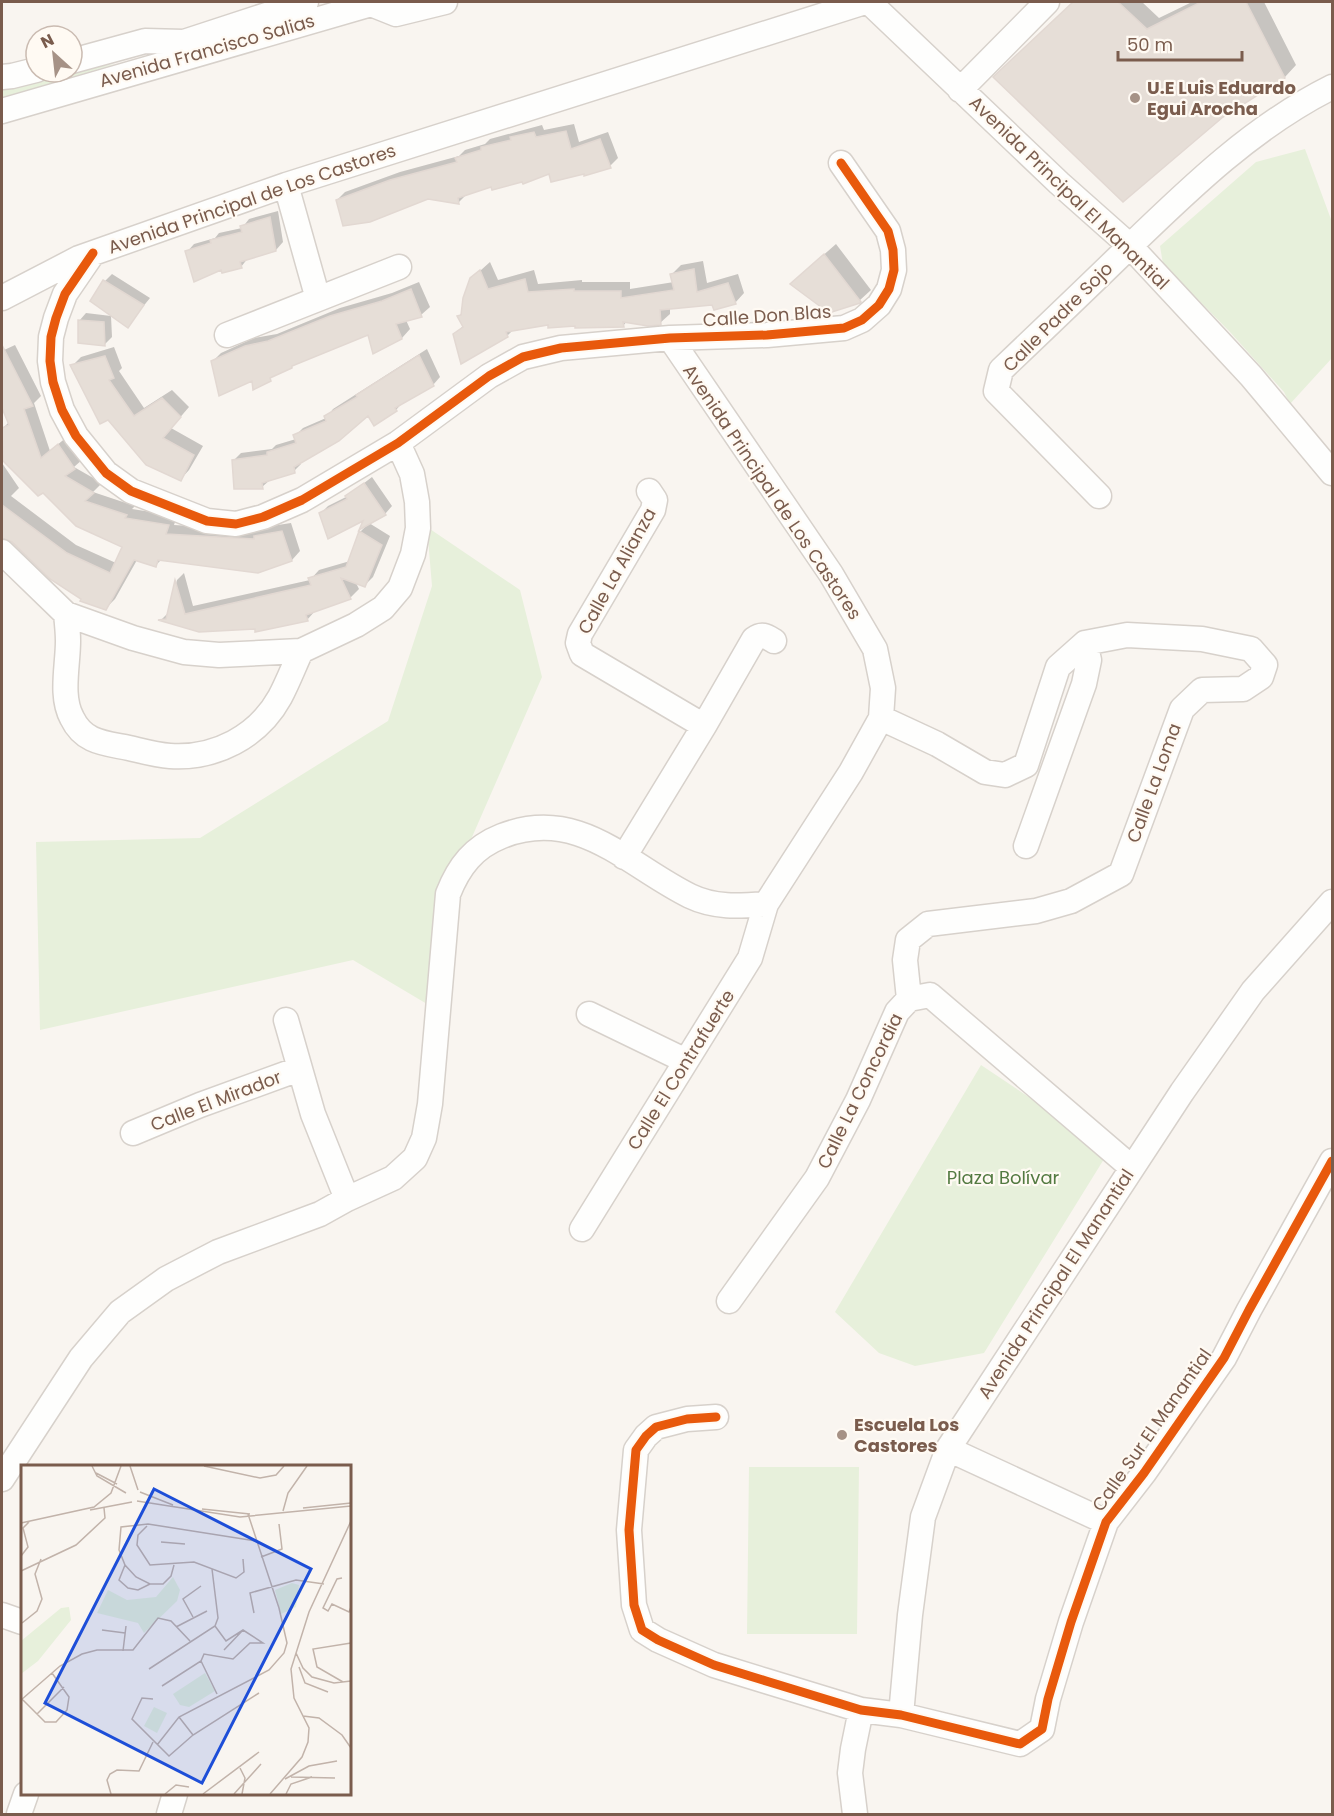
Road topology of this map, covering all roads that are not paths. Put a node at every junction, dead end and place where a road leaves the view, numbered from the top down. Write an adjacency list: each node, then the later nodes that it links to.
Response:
1 (306, 2): 6 (street, Avenida Francisco Salias)
2 (445, 2): 5 (street)
3 (866, 2): 10 (street, Avenida Principal El Manantial); 13 (street, Avenida Principal de Los Castores)
4 (1047, 2): 10 (street)
5 (374, 3): 11 (street, Avenida Francisco Salias)
6 (84, 58)
7 (24, 72): 8 (street)
8 (2, 77)
9 (1332, 87): 14 (street)
10 (960, 90): 14 (street, Avenida Principal El Manantial)
11 (2, 111)
12 (841, 163): 20 (street, Calle Don Blas)
13 (286, 185): 15 (street, Avenida Principal de Los Castores); 18 (street)
14 (1130, 246): 22 (street, Avenida Principal El Manantial); 24 (street, Calle Padre Sojo)
15 (93, 253): 17 (street); 21 (street, Avenida Principal de Los Castores)
16 (399, 267): 18 (street)
17 (2, 298)
18 (318, 299): 19 (street)
19 (227, 334)
20 (670, 338): 21 (street, Avenida Principal de Los Castores); 30 (street, Avenida Principal de Los Castores)
21 (398, 443): 29 (street)
22 (1332, 474)
23 (649, 491): 31 (street, Calle La Alianza)
24 (1099, 496)
25 (2, 552): 26 (street)
26 (66, 614): 29 (street); 29 (street)
27 (774, 640): 31 (street)
28 (1084, 643): 30 (street); 32 (street); 36 (street, Calle La Loma)
29 (301, 651)
30 (881, 718): 35 (street, Avenida Principal de Los Castores)
31 (704, 726): 33 (street)
32 (1026, 846)
33 (624, 857): 35 (street); 44 (street)
34 (1332, 902): 43 (street, Avenida Principal El Manantial)
35 (766, 904): 39 (street, Calle El Contrafuerte)
36 (909, 999): 43 (street); 46 (street, Calle La Concordia)
37 (589, 1014): 39 (street)
38 (286, 1020): 40 (street, Calle El Mirador)
39 (686, 1061): 45 (street, Calle El Contrafuerte)
40 (299, 1069): 41 (street, Calle El Mirador); 44 (street, Calle El Mirador)
41 (133, 1133)
42 (1332, 1161): 50 (street, Calle Sur El Manantial)
43 (1131, 1167): 48 (street, Avenida Principal El Manantial)
44 (347, 1199): 49 (street)
45 (582, 1229)
46 (729, 1302)
47 (716, 1417): 53 (street)
48 (948, 1449): 50 (street); 54 (street, Avenida Principal El Manantial)
49 (2, 1479)
50 (1106, 1522): 54 (street, Calle Sur El Manantial)
51 (2, 1615): 52 (street)
52 (21, 1622)
53 (861, 1710): 54 (street); 59 (street)
54 (901, 1715)
55 (26, 1795): 57 (street)
56 (175, 1795): 58 (street)
57 (19, 1815)
58 (169, 1815)
59 (855, 1815)

